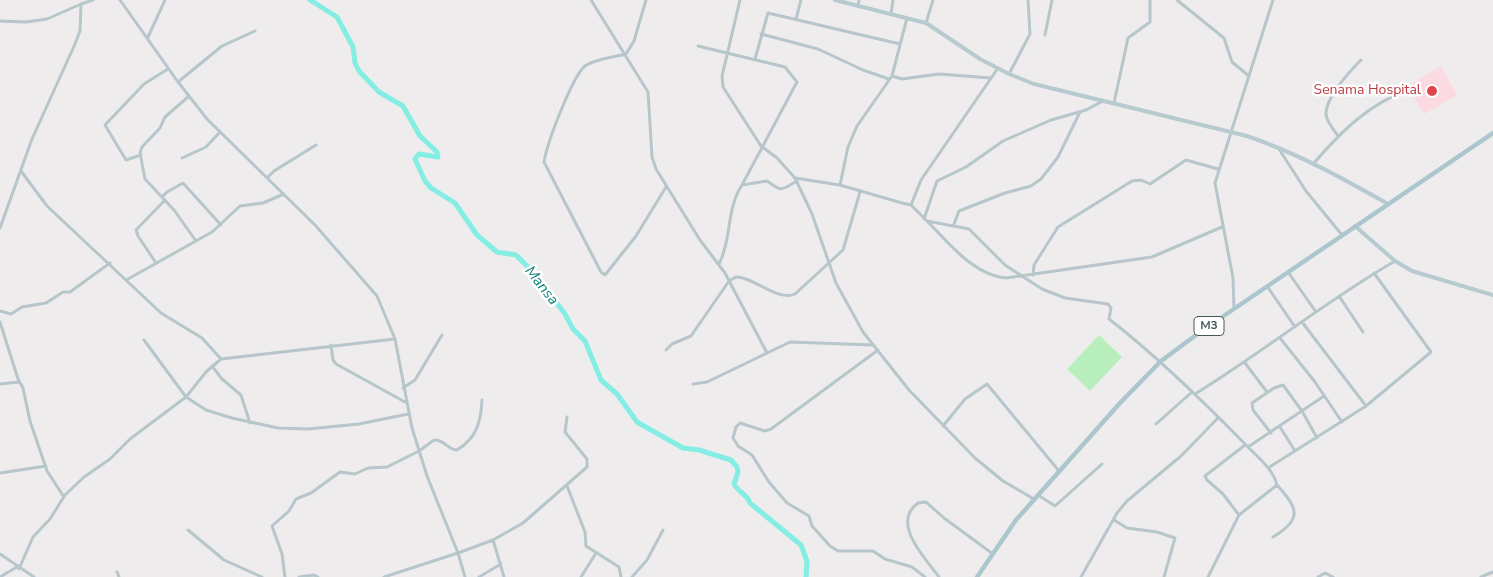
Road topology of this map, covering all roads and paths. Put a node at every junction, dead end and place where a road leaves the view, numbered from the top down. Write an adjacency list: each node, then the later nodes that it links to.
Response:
1 (93, 0): 17 (street)
2 (120, 0): 27 (street)
3 (165, 0): 27 (street)
4 (591, 0): 31 (street)
5 (646, 0): 31 (street)
6 (740, 0): 30 (street)
7 (801, 0): 21 (street)
8 (835, 0): 18 (street)
9 (859, 0): 18 (street)
10 (893, 0): 19 (street)
11 (933, 0): 23 (street)
12 (1028, 0): 36 (street)
13 (1052, 0): 26 (street)
14 (1150, 0): 44 (street)
15 (1177, 0): 37 (street)
16 (1273, 0): 37 (street)
17 (81, 4): 22 (street); 57 (street)
18 (858, 6): 19 (street)
19 (890, 14): 20 (street)
20 (907, 18): 23 (street); 28 (street)
21 (796, 19): 25 (street); 28 (street)
22 (0, 21)
23 (926, 23): 34 (street)
24 (255, 31): 40 (street)
25 (761, 34): 32 (street); 38 (street)
26 (1045, 35)
27 (147, 37): 35 (street)
28 (900, 44): 38 (street)
29 (698, 46): 30 (street)
30 (728, 52): 32 (street); 51 (street)
31 (626, 54): 62 (street); 62 (street)
32 (755, 59): 51 (street)
33 (1361, 60): 49 (street)
34 (998, 68): 36 (street); 39 (street)
35 (168, 69): 40 (street); 53 (street)
36 (1009, 74): 43 (street)
37 (1249, 76): 46 (street)
38 (890, 78): 39 (street); 61 (street)
39 (991, 78): 68 (street)
40 (178, 82): 42 (street)
41 (1409, 90): 49 (street)
42 (189, 96): 47 (street); 53 (street)
43 (1103, 101): 44 (street); 45 (street)
44 (1114, 103): 46 (street)
45 (1080, 112): 69 (street); 70 (street)
46 (1232, 132): 52 (street); 56 (street)
47 (219, 133): 54 (street); 58 (street)
48 (1493, 133): 67 (main road, M3)
49 (1338, 136): 55 (street)
50 (316, 145): 58 (street)
51 (761, 146): 59 (street); 60 (street)
52 (1277, 146): 55 (street); 75 (street)
53 (141, 155): 65 (street)
54 (182, 158)
55 (1314, 163): 67 (street)
56 (1218, 169): 73 (street); 84 (street)
57 (21, 171): 74 (street); 80 (street)
58 (268, 177): 64 (street)
59 (796, 179): 60 (street); 61 (street); 78 (street)
60 (742, 185): 81 (street)
61 (840, 185): 63 (street)
62 (666, 187): 81 (street)
63 (860, 192): 68 (street); 78 (street)
64 (285, 194): 71 (street); 100 (street)
65 (162, 197): 66 (street); 71 (street)
66 (165, 200): 76 (street); 79 (street)
67 (1388, 204): 72 (main road, M3)
68 (911, 205): 69 (street)
69 (926, 220): 70 (street); 85 (street)
70 (954, 224): 85 (street)
71 (220, 225): 76 (street)
72 (1355, 226): 75 (main road, M3); 77 (street)
73 (1222, 227): 84 (street); 91 (street)
74 (0, 228)
75 (1342, 235): 82 (main road, M3)
76 (196, 241): 79 (street)
77 (1395, 261): 83 (street); 89 (street)
78 (830, 262): 87 (street); 103 (street)
79 (156, 263): 86 (street)
80 (110, 264): 86 (street); 92 (street)
81 (719, 264): 87 (street)
82 (1288, 272): 88 (main road, M3); 93 (street)
83 (1374, 273): 90 (street); 121 (street)
84 (1033, 274): 85 (street)
85 (1021, 276): 108 (street)
86 (128, 279): 107 (street)
87 (729, 281): 104 (street); 106 (street)
88 (1267, 286): 91 (main road, M3); 96 (street)
89 (1493, 295)
90 (1339, 296): 93 (street); 97 (street)
91 (1234, 309): 108 (main road, M3)
92 (0, 311)
93 (1316, 312): 95 (street)
94 (0, 322): 111 (street)
95 (1302, 322): 96 (street); 121 (street)
96 (1294, 327): 99 (street)
97 (1363, 332)
98 (442, 335): 114 (street)
99 (1280, 338): 109 (street); 117 (street)
100 (395, 339): 102 (street); 114 (street)
101 (144, 340): 118 (street)
102 (331, 345): 107 (street); 120 (street)
103 (874, 345): 105 (street); 106 (street)
104 (666, 350)
105 (878, 350): 129 (street); 173 (street)
106 (767, 353): 113 (street)
107 (221, 359): 110 (street)
108 (1161, 361): 116 (street); 139 (main road, M3)
109 (1245, 363): 115 (street); 116 (street)
110 (212, 366): 118 (street); 127 (street)
111 (20, 382): 112 (street); 137 (street)
112 (0, 384)
113 (693, 384)
114 (403, 388): 120 (street)
115 (1267, 392): 122 (street); 131 (street)
116 (1194, 393): 125 (street); 128 (street)
117 (1324, 396): 122 (street); 126 (street)
118 (186, 397): 127 (street); 144 (street)
119 (482, 400): 134 (street)
120 (406, 402): 123 (street)
121 (1366, 406): 126 (street)
122 (1302, 411): 130 (street); 132 (street)
123 (408, 414): 127 (street); 134 (street)
124 (567, 417): 142 (street)
125 (1218, 418): 133 (street); 146 (street)
126 (1342, 422): 132 (street)
127 (250, 423)
128 (1156, 424)
129 (943, 426): 139 (street); 143 (street)
130 (1280, 426): 131 (street); 135 (street)
131 (1271, 433): 133 (street)
132 (1317, 438): 135 (street)
133 (1247, 446): 138 (street); 145 (street)
134 (420, 451): 151 (street); 163 (street)
135 (1295, 451): 138 (street)
136 (1102, 464): 143 (street)
137 (46, 466): 140 (street); 144 (street)
138 (1268, 468): 141 (street)
139 (1059, 471): 143 (main road, M3)
140 (0, 473)
141 (1277, 485): 145 (street); 149 (street)
142 (567, 486): 150 (street); 152 (street)
143 (1036, 496): 154 (main road, M3)
144 (64, 497): 156 (street)
145 (1239, 516): 178 (street)
146 (1114, 520): 176 (street); 177 (street)
147 (188, 530): 162 (street)
148 (663, 530): 172 (street)
149 (1273, 537)
150 (493, 540): 151 (street); 155 (street)
151 (458, 553): 166 (street); 167 (street)
152 (596, 553): 170 (street); 171 (street)
153 (0, 554): 156 (street)
154 (993, 554): 174 (street); 175 (main road, M3)
155 (501, 564): 168 (street); 169 (street)
156 (18, 568): 159 (street); 160 (street)
157 (117, 572): 161 (street)
158 (1493, 572): 181 (street)
159 (0, 577)
160 (34, 577)
161 (119, 577)
162 (262, 577)
163 (285, 577)
164 (299, 577): 165 (street)
165 (318, 577)
166 (384, 577)
167 (465, 577)
168 (478, 577)
169 (504, 577)
170 (581, 577)
171 (621, 577)
172 (632, 577)
173 (925, 577)
174 (939, 577)
175 (977, 577)
176 (1081, 577)
177 (1164, 577)
178 (1208, 577)
179 (1318, 577): 180 (street)
180 (1333, 577)
181 (1481, 577)

